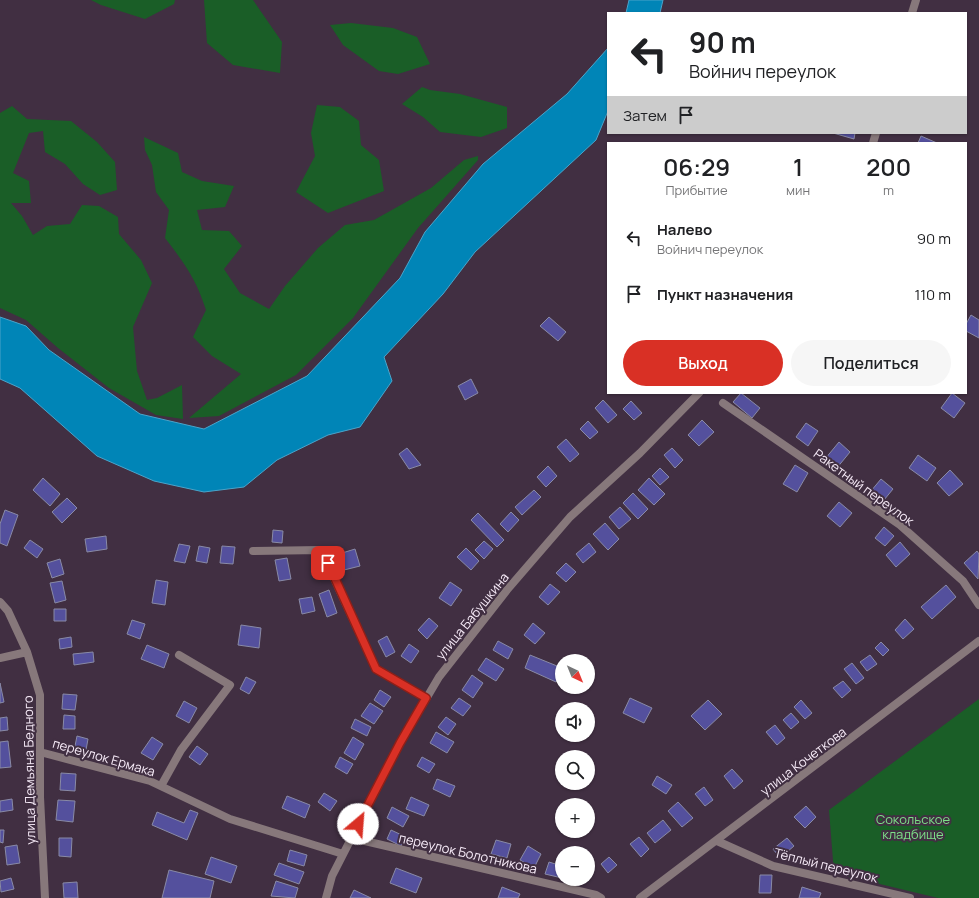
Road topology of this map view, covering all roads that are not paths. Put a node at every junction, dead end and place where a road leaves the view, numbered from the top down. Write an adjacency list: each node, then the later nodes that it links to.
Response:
1 (916, 0): 2 (street)
2 (912, 12)
3 (698, 394): 12 (street, улица Бабушкина)
4 (723, 403): 7 (street, Ракетный переулок)
5 (253, 551): 12 (street)
6 (0, 602): 9 (street, улица Демьяна Бедного)
7 (979, 605)
8 (979, 641): 16 (street, улица Кочеткова)
9 (27, 652): 11 (street); 13 (street, улица Демьяна Бедного)
10 (179, 655): 14 (street, переулок Ермака)
11 (0, 658)
12 (426, 698): 15 (street, улица Бабушкина)
13 (40, 752): 14 (street, переулок Ермака); 18 (street, улица Демьяна Бедного)
14 (161, 786): 17 (street, переулок Ермака)
15 (352, 838): 17 (street, улица Бабушкина); 20 (street, переулок Болотникова)
16 (717, 841): 21 (street, улица Кочеткова); 22 (street, Тёплый переулок)
17 (343, 854): 19 (street, улица Бабушкина)
18 (45, 898)
19 (326, 898)
20 (601, 898)
21 (640, 898)
22 (910, 898)

